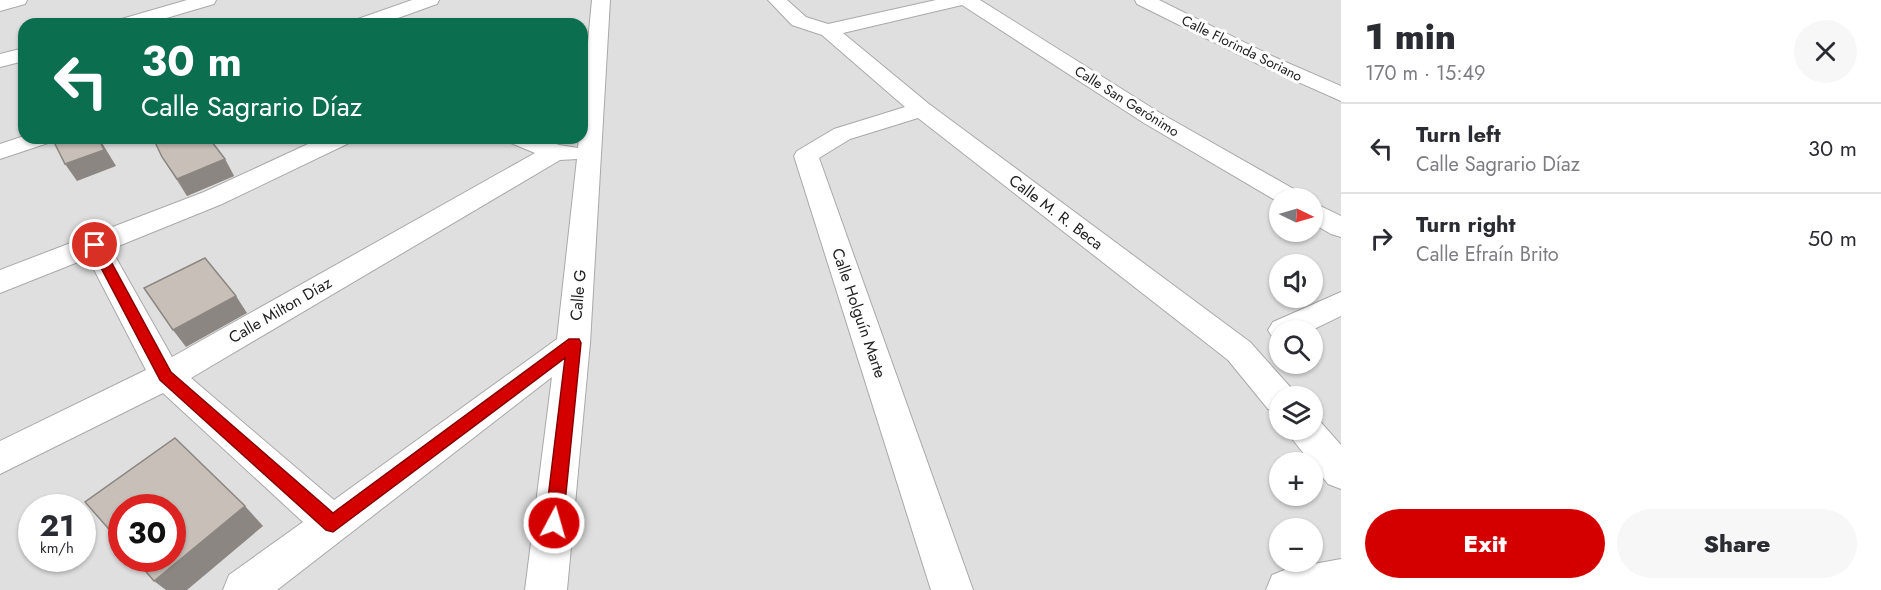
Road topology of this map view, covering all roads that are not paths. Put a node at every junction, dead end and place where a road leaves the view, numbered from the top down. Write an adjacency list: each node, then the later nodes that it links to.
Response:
1 (18, 0): 9 (street)
2 (207, 0): 10 (street)
3 (430, 0): 11 (street)
4 (601, 0): 22 (street, Calle G)
5 (777, 0): 12 (street)
6 (962, 0): 12 (street)
7 (967, 0): 23 (street, Calle San Gerónimo)
8 (1144, 0): 15 (street, Calle Florinda Soriano)
9 (0, 5)
10 (146, 18)
11 (379, 18)
12 (828, 30): 16 (street, Calle M. R. Beca)
13 (18, 56): 14 (street)
14 (0, 61)
15 (1341, 94)
16 (921, 110): 32 (street, Calle M. R. Beca); 42 (street, Calle Holguín Marte)
17 (23, 144): 20 (street)
18 (328, 144): 26 (street)
19 (534, 144): 21 (street)
20 (0, 152)
21 (555, 152): 22 (street); 33 (street, Calle Milton Díaz)
22 (591, 156): 31 (street, Calle G)
23 (1273, 188)
24 (1323, 217): 25 (street)
25 (1341, 228)
26 (95, 245): 27 (street); 33 (street)
27 (0, 282)
28 (1341, 303): 29 (street)
29 (1305, 320)
30 (1269, 337): 32 (street)
31 (574, 343): 38 (street); 41 (street, Calle G)
32 (1239, 351): 34 (street, Calle M. R. Beca)
33 (166, 376): 36 (street, Calle Milton Díaz); 38 (street)
34 (1269, 386)
35 (1314, 440): 37 (street)
36 (0, 458)
37 (1341, 472)
38 (333, 524): 40 (street)
39 (1341, 579): 43 (street)
40 (244, 590)
41 (546, 590)
42 (952, 590)
43 (1287, 590)

